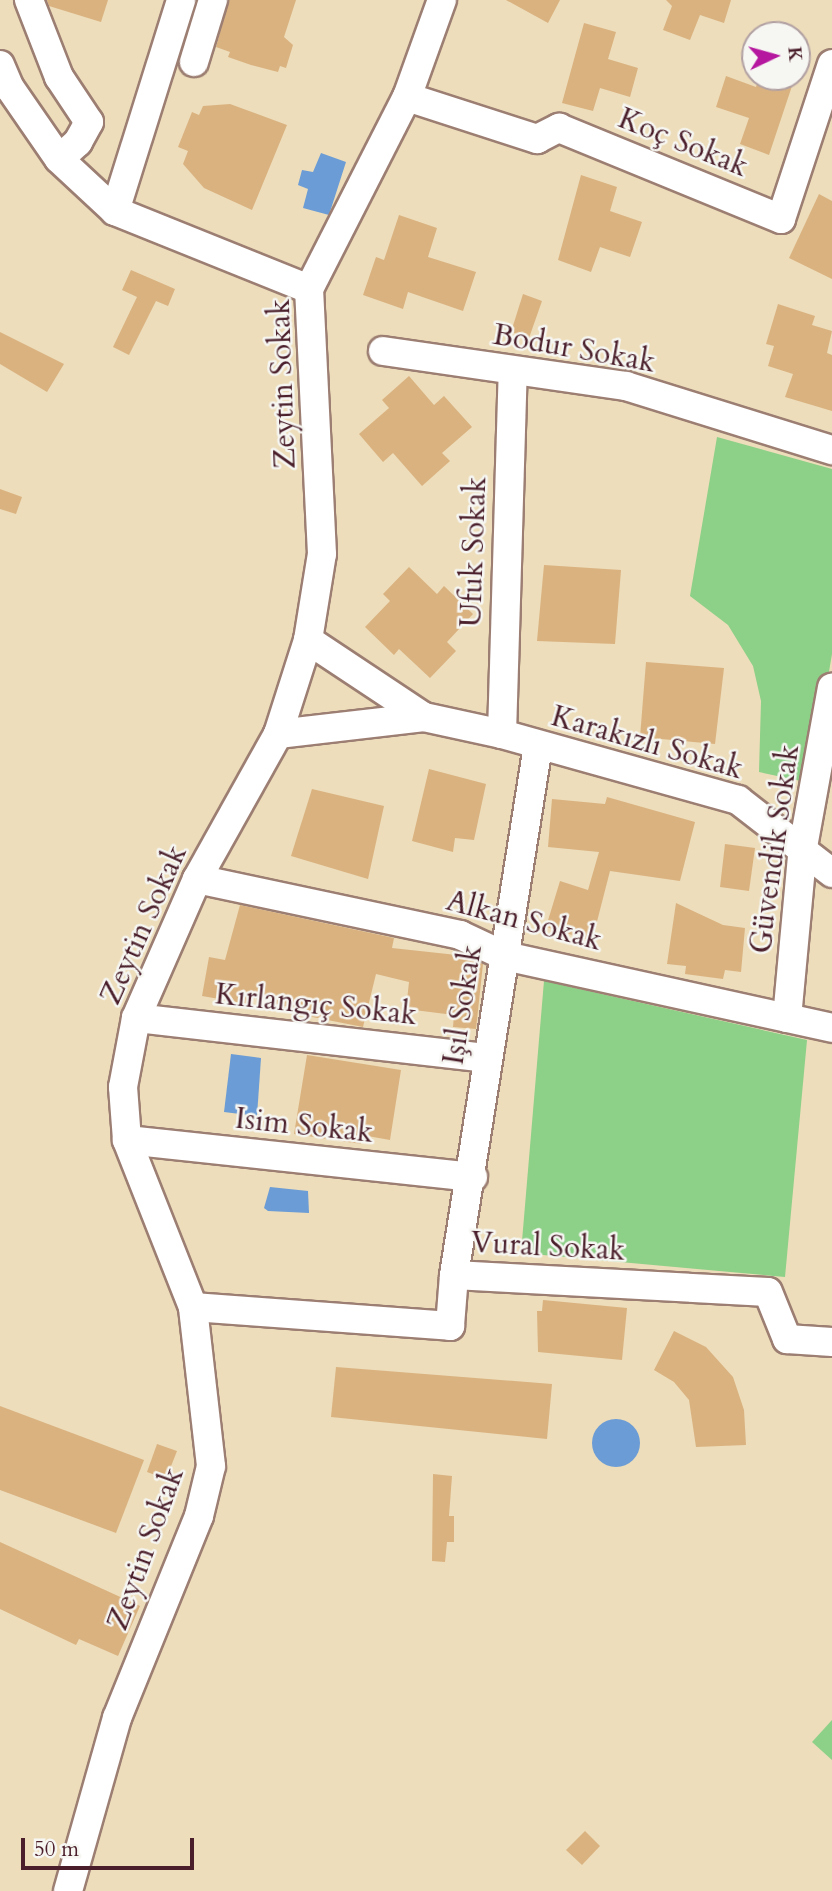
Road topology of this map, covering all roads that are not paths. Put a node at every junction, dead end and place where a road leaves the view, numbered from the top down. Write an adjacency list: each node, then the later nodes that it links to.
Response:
1 (29, 0): 9 (street)
2 (181, 0): 10 (street)
3 (213, 0): 5 (street)
4 (432, 2): 8 (street, Zeytin Sokak)
5 (194, 62)
6 (832, 64): 8 (street, Koç Sokak)
7 (0, 65): 9 (street)
8 (407, 97): 11 (street, Zeytin Sokak)
9 (59, 159): 10 (street)
10 (115, 211): 11 (street)
11 (309, 289): 15 (street, Zeytin Sokak)
12 (383, 351): 13 (street, Bodur Sokak)
13 (513, 372): 14 (street, Bodur Sokak); 19 (street, Ufuk Sokak)
14 (832, 450)
15 (308, 640): 17 (street, Karakızlı Sokak); 18 (street, Zeytin Sokak)
16 (832, 688): 21 (street, Güvendik Sokak)
17 (424, 717): 18 (street, Karakızlı Sokak); 19 (street, Karakızlı Sokak)
18 (278, 734): 23 (street, Zeytin Sokak)
19 (502, 734): 20 (street, Karakızlı Sokak)
20 (538, 746): 21 (street, Karakızlı Sokak); 24 (street, Işıl Sokak)
21 (803, 848): 22 (street, Karakızlı Sokak); 26 (street, Güvendik Sokak)
22 (832, 873)
23 (197, 879): 24 (street, Alkan Sokak); 25 (street, Zeytin Sokak)
24 (505, 956): 26 (street, Alkan Sokak); 28 (street, Işıl Sokak)
25 (136, 1018): 28 (street, Kırlangıç Sokak); 29 (street, Zeytin Sokak)
26 (787, 1018): 27 (street, Alkan Sokak)
27 (832, 1028)
28 (488, 1058): 30 (street, Işıl Sokak)
29 (127, 1140): 30 (street, Isim Sokak); 32 (street, Zeytin Sokak)
30 (473, 1177): 31 (street, Işıl Sokak)
31 (454, 1275): 32 (street, Vural Sokak); 33 (street, Vural Sokak)
32 (193, 1307): 34 (street, Zeytin Sokak)
33 (832, 1342)
34 (68, 1891)

